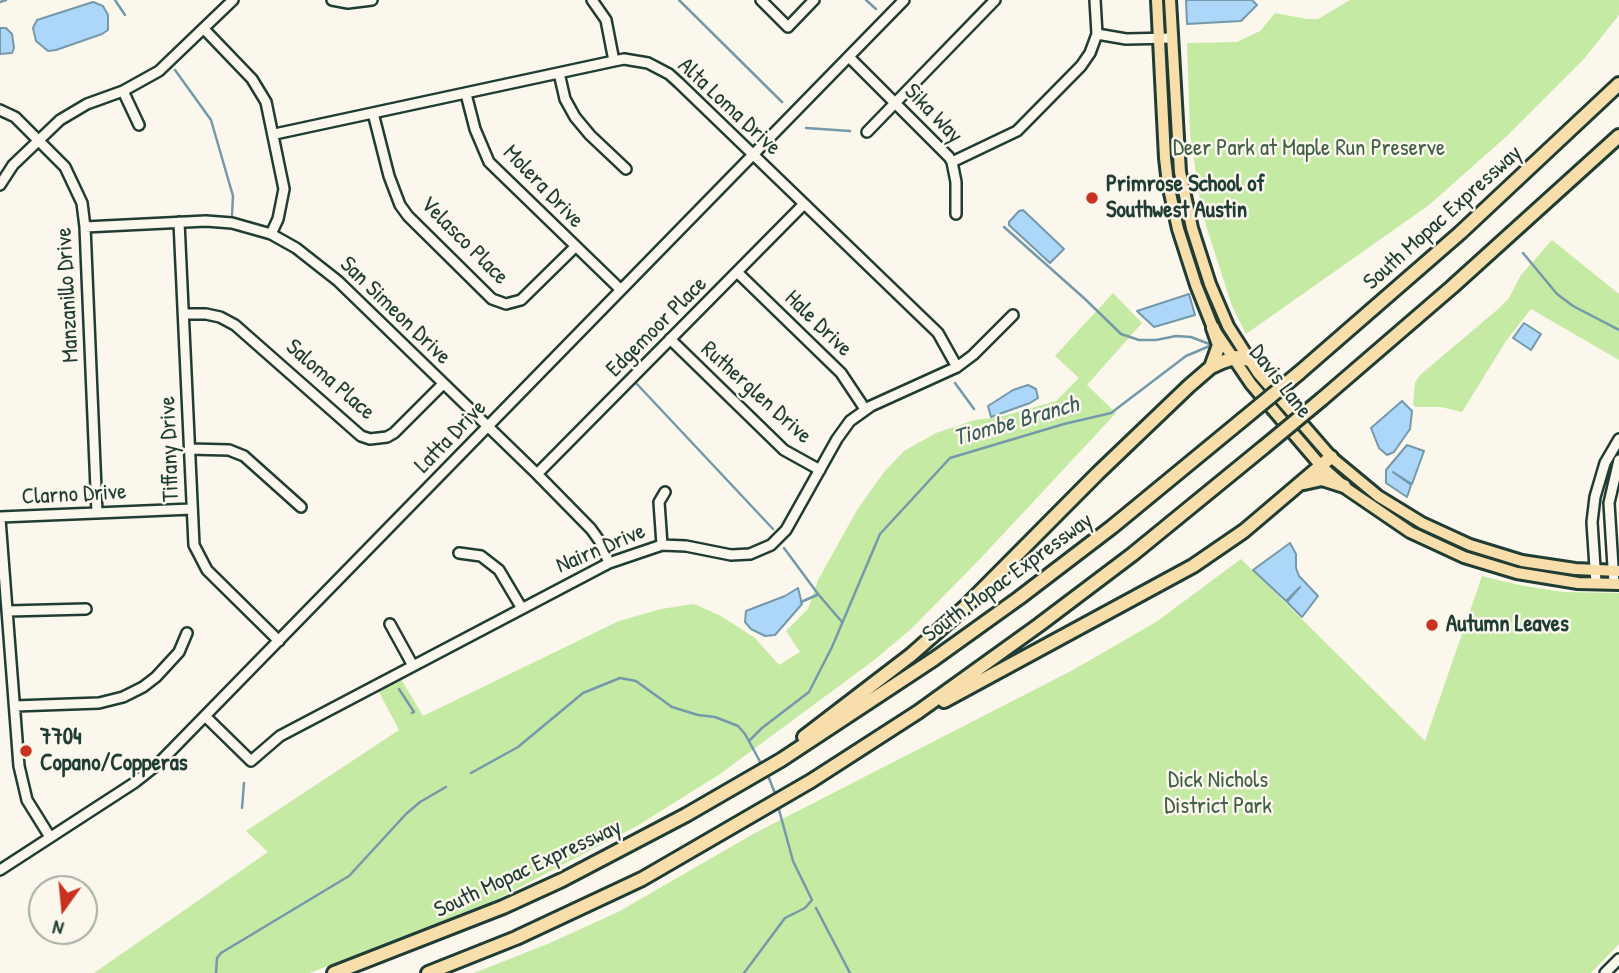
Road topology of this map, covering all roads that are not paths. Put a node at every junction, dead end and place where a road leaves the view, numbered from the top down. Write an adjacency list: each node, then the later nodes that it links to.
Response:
1 (233, 0): 12 (street)
2 (332, 0): 3 (street)
3 (372, 0)
4 (592, 0): 17 (street)
5 (761, 0): 6 (street)
6 (814, 0)
7 (904, 0): 16 (street, Latta Drive)
8 (995, 0): 22 (street)
9 (1096, 0): 13 (street)
10 (1157, 0): 15 (main road, Davis Lane)
11 (1170, 0): 14 (main road, Davis Lane)
12 (204, 29): 20 (street); 27 (street)
13 (1097, 34): 15 (street); 31 (street)
14 (1172, 38): 15 (street); 33 (main road, Davis Lane)
15 (1159, 39): 34 (main road, Davis Lane)
16 (849, 57): 22 (street, Sika Way); 30 (street, Latta Drive)
17 (614, 61): 18 (street, Alta Loma Drive); 30 (street, Alta Loma Drive)
18 (559, 72): 21 (street, Alta Loma Drive); 32 (street)
19 (1619, 84): 87 (highway, South Mopac Expressway, bridge)
20 (123, 91): 25 (street); 29 (street)
21 (466, 94): 24 (street, Alta Loma Drive); 41 (street, Molera Drive)
22 (895, 102): 26 (street); 31 (street, Sika Way)
23 (0, 110): 29 (street, Manzanillo Drive)
24 (373, 113): 27 (street, Alta Loma Drive); 41 (street, Velasco Place)
25 (139, 125)
26 (867, 132)
27 (275, 134): 40 (street)
28 (1619, 136): 85 (highway, bridge)
29 (39, 139): 35 (street); 39 (street, Manzanillo Drive)
30 (753, 156): 36 (street, Alta Loma Drive); 43 (street, Latta Drive)
31 (952, 162): 37 (street, Sika Way)
32 (626, 169)
33 (1182, 181): 34 (main road); 49 (main road, Davis Lane)
34 (1168, 184): 46 (main road, Davis Lane)
35 (0, 185)
36 (803, 205): 42 (street, Edgemoor Place); 50 (street, Alta Loma Drive)
37 (956, 214)
38 (179, 222): 39 (street, San Simeon Drive); 40 (street, San Simeon Drive); 44 (street, Tiffany Drive)
39 (85, 227): 66 (street, Manzanillo Drive)
40 (271, 234): 52 (street, San Simeon Drive)
41 (575, 247): 43 (street, Molera Drive)
42 (737, 272): 47 (street, Edgemoor Place); 53 (street, Hale Drive)
43 (620, 289): 54 (street, Latta Drive)
44 (184, 314): 52 (street, Saloma Place); 56 (street, Tiffany Drive)
45 (1013, 315): 50 (street, Nairn Drive)
46 (1213, 328): 48 (main road, Davis Lane); 51 (highway)
47 (670, 340): 59 (street, Rutherglen Drive); 60 (street, Edgemoor Place)
48 (1233, 358): 49 (highway); 51 (highway); 58 (main road, Davis Lane)
49 (1249, 360): 58 (main road, Davis Lane)
50 (957, 367): 53 (street, Nairn Drive)
51 (1211, 367): 87 (highway)
52 (443, 384): 54 (street, San Simeon Drive)
53 (865, 409): 59 (street, Nairn Drive)
54 (487, 427): 60 (street, San Simeon Drive); 82 (street, Latta Drive)
55 (1619, 439): 73 (street)
56 (189, 449): 64 (street); 65 (street, Tiffany Drive)
57 (1619, 460): 74 (street)
58 (1326, 461): 61 (highway); 62 (main road, Davis Lane); 70 (main road, Davis Lane)
59 (820, 470): 69 (street, Nairn Drive)
60 (537, 474): 72 (street, San Simeon Drive)
61 (1300, 484): 62 (highway); 85 (highway)
62 (1344, 486): 68 (main road, Davis Lane)
63 (664, 492): 69 (street)
64 (300, 508)
65 (192, 509): 66 (street, Clarno Drive); 82 (street, Tiffany Drive)
66 (97, 513): 67 (street, Clarno Drive)
67 (0, 518): 79 (street)
68 (1410, 532): 70 (main road); 75 (main road, Davis Lane)
69 (662, 545): 72 (street, Nairn Drive)
70 (1470, 545): 73 (main road, Davis Lane)
71 (459, 553): 77 (street)
72 (609, 563): 77 (street, Nairn Drive)
73 (1595, 570): 74 (main road, Davis Lane); 75 (street)
74 (1616, 571): 76 (street)
75 (1595, 583): 76 (main road, Davis Lane)
76 (1616, 583)
77 (521, 607): 83 (street, Nairn Drive)
78 (86, 609): 79 (street)
79 (8, 611): 84 (street)
80 (390, 624): 83 (street)
81 (187, 633): 84 (street)
82 (279, 641): 86 (street, Latta Drive)
83 (412, 664): 86 (street, Nairn Drive)
84 (15, 706): 88 (street)
85 (918, 712): 92 (highway)
86 (205, 716): 88 (street, Latta Drive)
87 (795, 747): 91 (highway, South Mopac Expressway)
88 (50, 836): 89 (street, Latta Drive)
89 (0, 870)
90 (1619, 959): 93 (street)
91 (334, 973)
92 (428, 973)
93 (1605, 973)

